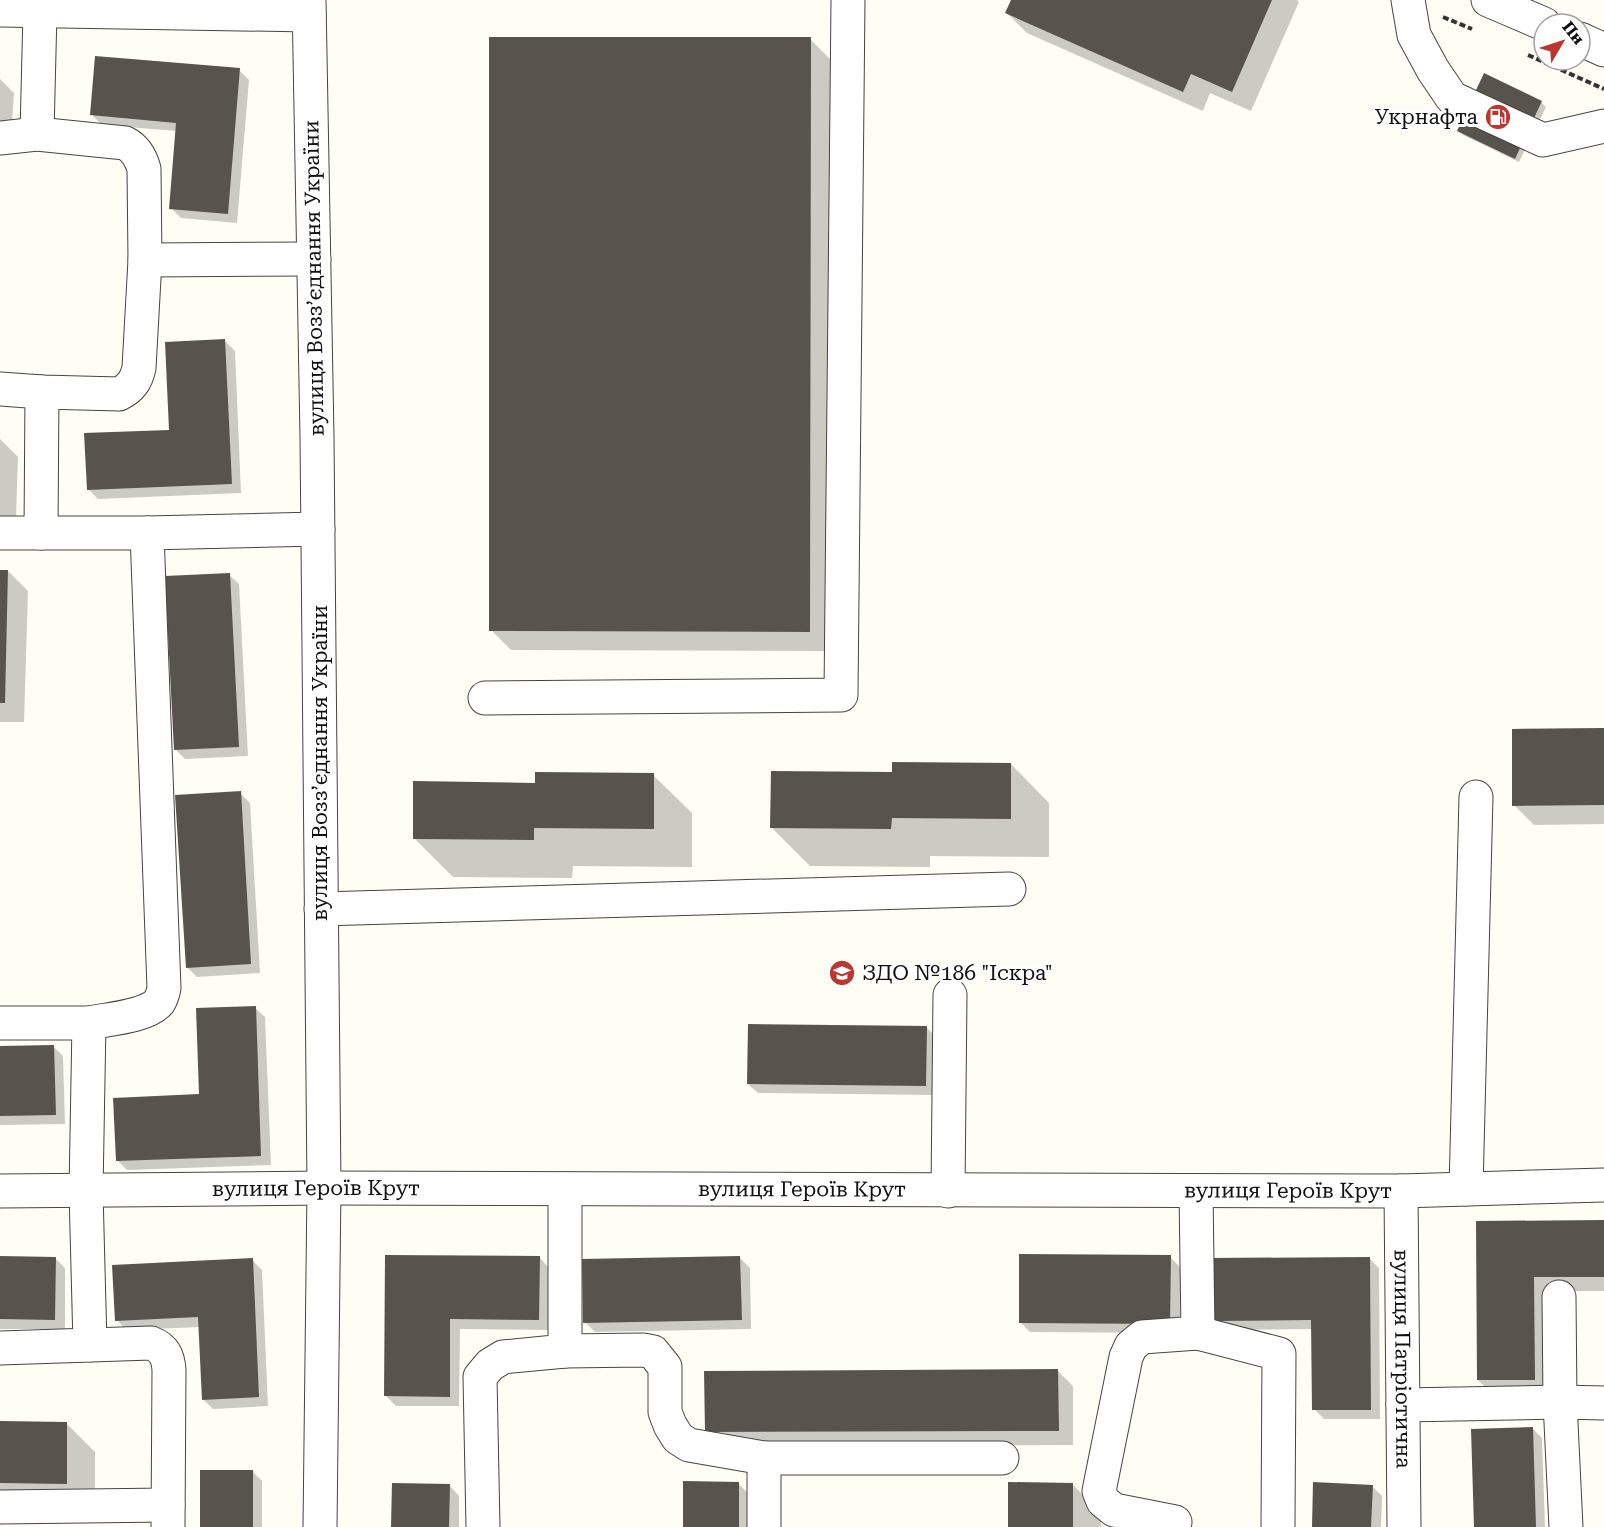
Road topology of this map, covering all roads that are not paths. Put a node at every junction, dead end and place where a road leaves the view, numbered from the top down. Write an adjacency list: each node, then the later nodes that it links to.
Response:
1 (849, 0): 20 (street)
2 (1408, 0): 9 (street)
3 (1488, 0): 8 (street)
4 (167, 6): 5 (street); 7 (street)
5 (309, 8): 12 (street, вулиця Воззʼєднання України)
6 (0, 10): 7 (street)
7 (40, 11): 10 (street)
8 (1532, 19)
9 (1604, 126)
10 (37, 134): 11 (street); 13 (street)
11 (0, 138)
12 (314, 259): 13 (street); 16 (street, вулиця Воззʼєднання України)
13 (145, 260): 15 (street)
14 (0, 389): 15 (street)
15 (42, 392): 18 (street)
16 (318, 529): 19 (street); 23 (street, вулиця Воззʼєднання України)
17 (0, 533): 18 (street)
18 (41, 533): 19 (street)
19 (147, 533): 26 (street)
20 (485, 698)
21 (1476, 797): 30 (street)
22 (1009, 889): 23 (street)
23 (321, 909): 28 (street, вулиця Воззʼєднання України)
24 (950, 995): 33 (street)
25 (0, 1023): 26 (street)
26 (89, 1023): 32 (street)
27 (1604, 1185): 30 (street, вулиця Героїв Крут)
28 (324, 1188): 29 (street, вулиця Героїв Крут); 32 (street, вулиця Героїв Крут); 50 (street, вулиця Воззʼєднання України)
29 (565, 1189): 33 (street, вулиця Героїв Крут); 40 (street)
30 (1466, 1189): 35 (street, вулиця Героїв Крут)
31 (0, 1191): 32 (street, вулиця Героїв Крут)
32 (86, 1191): 38 (street)
33 (948, 1191): 34 (street, вулиця Героїв Крут)
34 (1196, 1191): 35 (street, вулиця Героїв Крут); 37 (street)
35 (1401, 1191): 43 (street, вулиця Патріотична)
36 (1559, 1297): 41 (street)
37 (1198, 1333): 49 (street); 53 (street)
38 (90, 1345): 39 (street); 47 (street)
39 (0, 1348)
40 (565, 1351): 44 (street); 51 (street)
41 (1560, 1402): 42 (street); 43 (street); 55 (street)
42 (1604, 1403)
43 (1403, 1405): 54 (street, вулиця Патріотична)
44 (764, 1458): 45 (street); 52 (street)
45 (1002, 1458)
46 (0, 1507): 48 (street)
47 (168, 1516): 48 (street)
48 (43, 1517)
49 (1174, 1522)
50 (320, 1527)
51 (483, 1527)
52 (764, 1527)
53 (1278, 1527)
54 (1404, 1527)
55 (1566, 1527)

